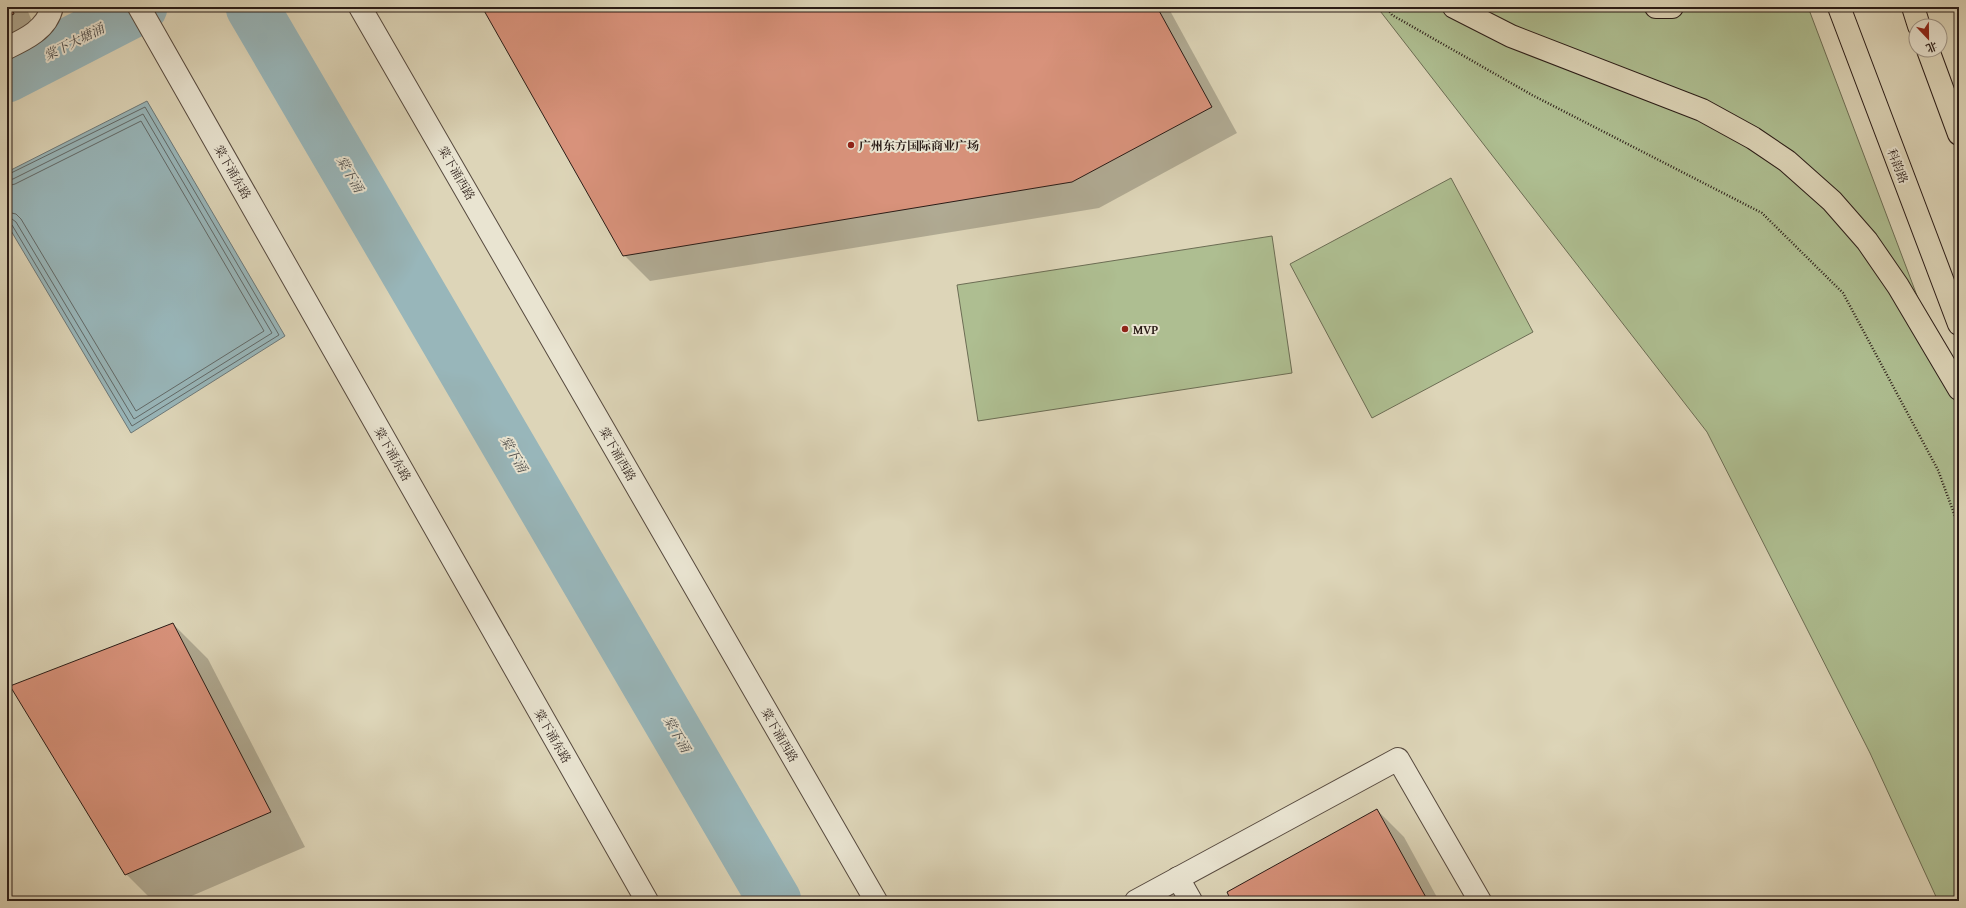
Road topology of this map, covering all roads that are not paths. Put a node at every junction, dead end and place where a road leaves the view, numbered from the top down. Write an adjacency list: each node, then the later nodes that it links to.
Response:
1 (52, 7): 10 (street)
2 (139, 7): 16 (street, 棠下涌东路)
3 (360, 7): 17 (street, 棠下涌西路)
4 (1454, 7): 14 (highway)
5 (1656, 7): 6 (highway)
6 (1672, 7)
7 (1839, 7): 13 (highway, 科韵路)
8 (1912, 7): 9 (highway)
9 (1916, 18)
10 (7, 48)
11 (1931, 58): 12 (highway)
12 (1959, 134)
13 (1959, 324)
14 (1959, 389)
15 (1178, 878): 18 (street); 19 (street); 20 (street)
16 (647, 901)
17 (876, 901)
18 (1136, 901)
19 (1191, 901)
20 (1480, 901)

